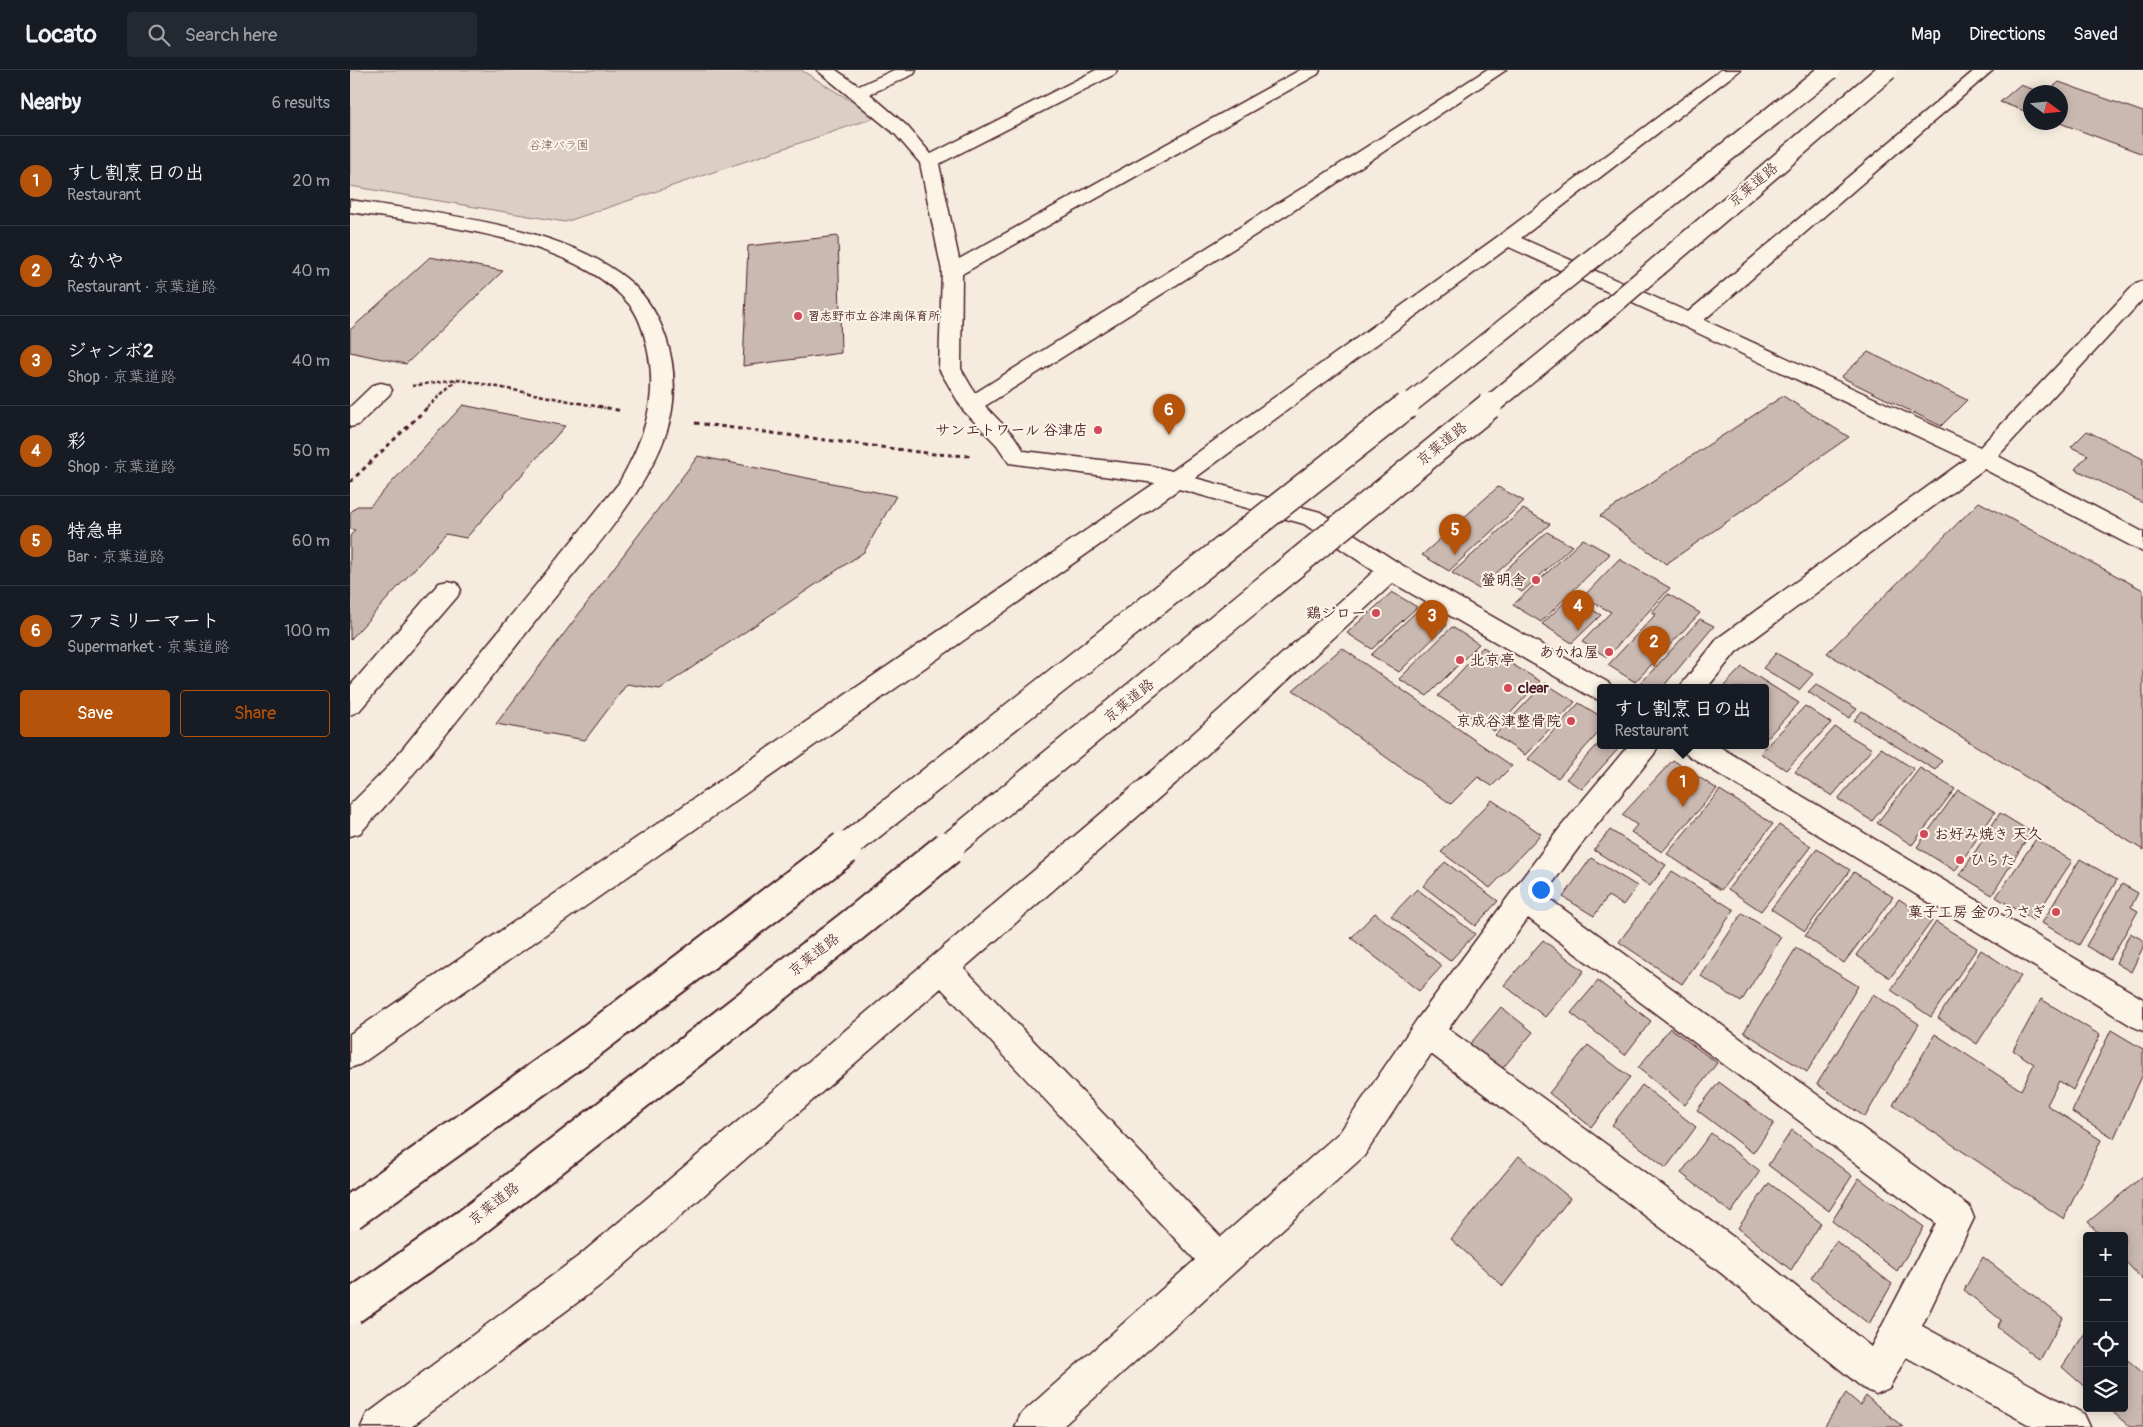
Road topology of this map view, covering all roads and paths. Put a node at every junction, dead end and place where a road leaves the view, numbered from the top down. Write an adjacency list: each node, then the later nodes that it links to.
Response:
1 (825, 70): 10 (main road)
2 (908, 70): 10 (main road)
3 (1109, 70): 11 (main road)
4 (1312, 70): 14 (main road)
5 (1732, 70): 13 (main road)
6 (1830, 70): 40 (main road, bridge)
7 (1888, 70): 42 (main road, 京葉道路, bridge)
8 (1985, 70): 16 (main road)
9 (1495, 71): 19 (main road)
10 (858, 93): 11 (main road)
11 (929, 162): 14 (main road)
12 (350, 206): 20 (main road)
13 (1506, 239): 16 (main road); 24 (main road)
14 (952, 271): 19 (main road)
15 (2143, 287): 23 (main road)
16 (1690, 321): 23 (main road)
17 (457, 379): 18 (path); 20 (path); 25 (path)
18 (381, 390): 21 (main road)
19 (971, 405): 22 (main road)
20 (660, 419): 22 (path); 34 (main road)
21 (350, 420)
22 (1017, 458): 24 (main road)
23 (1983, 458): 26 (main road); 29 (main road)
24 (1177, 479): 27 (main road); 39 (main road)
25 (350, 482)
26 (2143, 543)
27 (1391, 570): 30 (main road); 36 (main road)
28 (448, 590): 31 (main road)
29 (1695, 684)
30 (1597, 688)
31 (350, 704)
32 (1642, 749): 35 (main road)
33 (1701, 749): 37 (main road)
34 (350, 824)
35 (1525, 898): 38 (main road); 43 (main road)
36 (942, 967): 41 (main road); 44 (main road)
37 (2143, 1016)
38 (1428, 1032): 41 (main road); 43 (main road)
39 (350, 1053)
40 (350, 1213)
41 (1220, 1261): 45 (main road)
42 (350, 1308)
43 (1899, 1333): 46 (main road)
44 (380, 1427)
45 (1034, 1427)
46 (2072, 1427)

